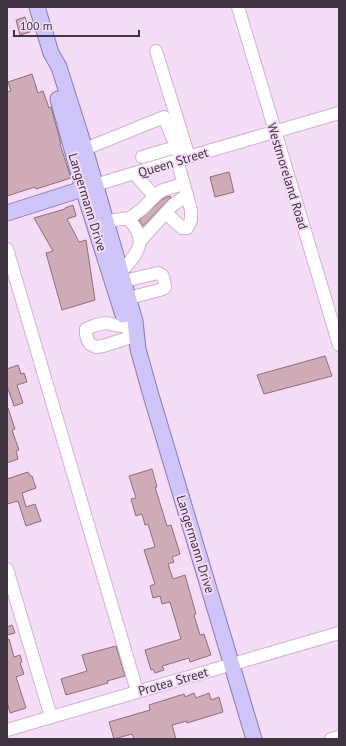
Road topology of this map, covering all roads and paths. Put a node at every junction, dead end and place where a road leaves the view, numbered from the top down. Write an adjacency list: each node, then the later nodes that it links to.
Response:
1 (37, 7): 4 (main road, Langermann Drive)
2 (238, 7): 6 (street, Westmoreland Road)
3 (156, 51): 10 (street)
4 (51, 53): 8 (main road, Langermann Drive); 12 (main road, Langermann Drive)
5 (339, 113): 6 (street, Queen Street)
6 (275, 132): 10 (street, Queen Street); 24 (street, Westmoreland Road)
7 (176, 147): 8 (street); 9 (street); 10 (street)
8 (85, 149): 12 (main road, Langermann Drive)
9 (142, 156)
10 (182, 159): 11 (street, Queen Street); 13 (street)
11 (135, 174): 12 (street, Queen Street); 14 (street)
12 (89, 187): 15 (main road, Queen Street); 18 (main road, Langermann Drive); 23 (main road, Langermann Drive)
13 (185, 190): 14 (street); 16 (street); 16 (street)
14 (154, 196): 17 (street)
15 (7, 213)
16 (166, 213): 19 (street)
17 (128, 219): 18 (street); 19 (street)
18 (106, 221): 21 (main road, Langermann Drive)
19 (140, 241): 21 (street)
20 (7, 250): 28 (street)
21 (122, 277): 22 (main road, Langermann Drive); 22 (street)
22 (129, 298): 23 (main road, Langermann Drive)
23 (132, 338): 27 (main road, Langermann Drive)
24 (339, 346)
25 (7, 569): 29 (street)
26 (339, 633): 27 (street, Protea Street)
27 (231, 663): 28 (street, Protea Street); 32 (main road, Langermann Drive)
28 (137, 691): 29 (street, Protea Street)
29 (52, 717): 30 (street, Protea Street)
30 (7, 730)
31 (339, 737): 33 (street)
32 (254, 739)
33 (331, 739)

